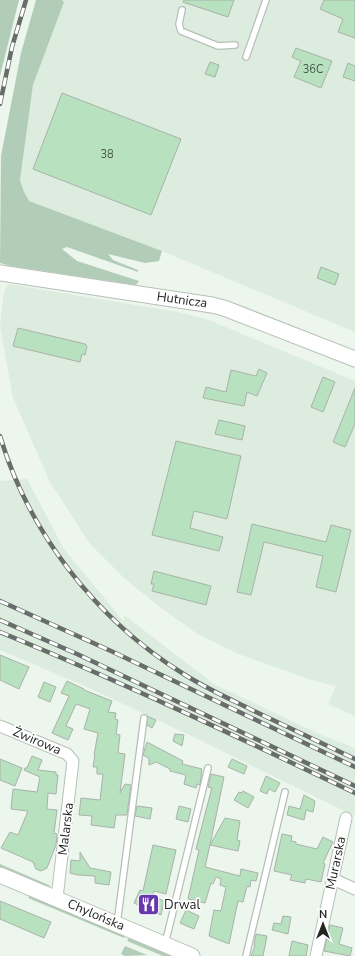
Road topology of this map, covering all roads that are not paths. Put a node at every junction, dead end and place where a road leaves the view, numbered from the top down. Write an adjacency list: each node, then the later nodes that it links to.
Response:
1 (266, 0): 4 (lane)
2 (182, 10): 3 (lane)
3 (235, 45)
4 (246, 57)
5 (0, 273): 6 (main road, Hutnicza)
6 (355, 360)
7 (144, 718): 17 (lane)
8 (0, 726): 9 (street, Żwirowa)
9 (72, 760): 16 (street, Malarska)
10 (208, 768): 18 (lane)
11 (285, 792): 20 (lane)
12 (346, 818): 14 (street, Murarska)
13 (0, 875): 16 (main road, Chylońska)
14 (333, 880): 15 (street); 21 (street, Murarska)
15 (355, 889)
16 (57, 898): 17 (main road, Chylońska)
17 (117, 924): 18 (main road, Chylońska)
18 (165, 944): 19 (main road, Chylońska)
19 (192, 956)
20 (246, 956)
21 (316, 956)

